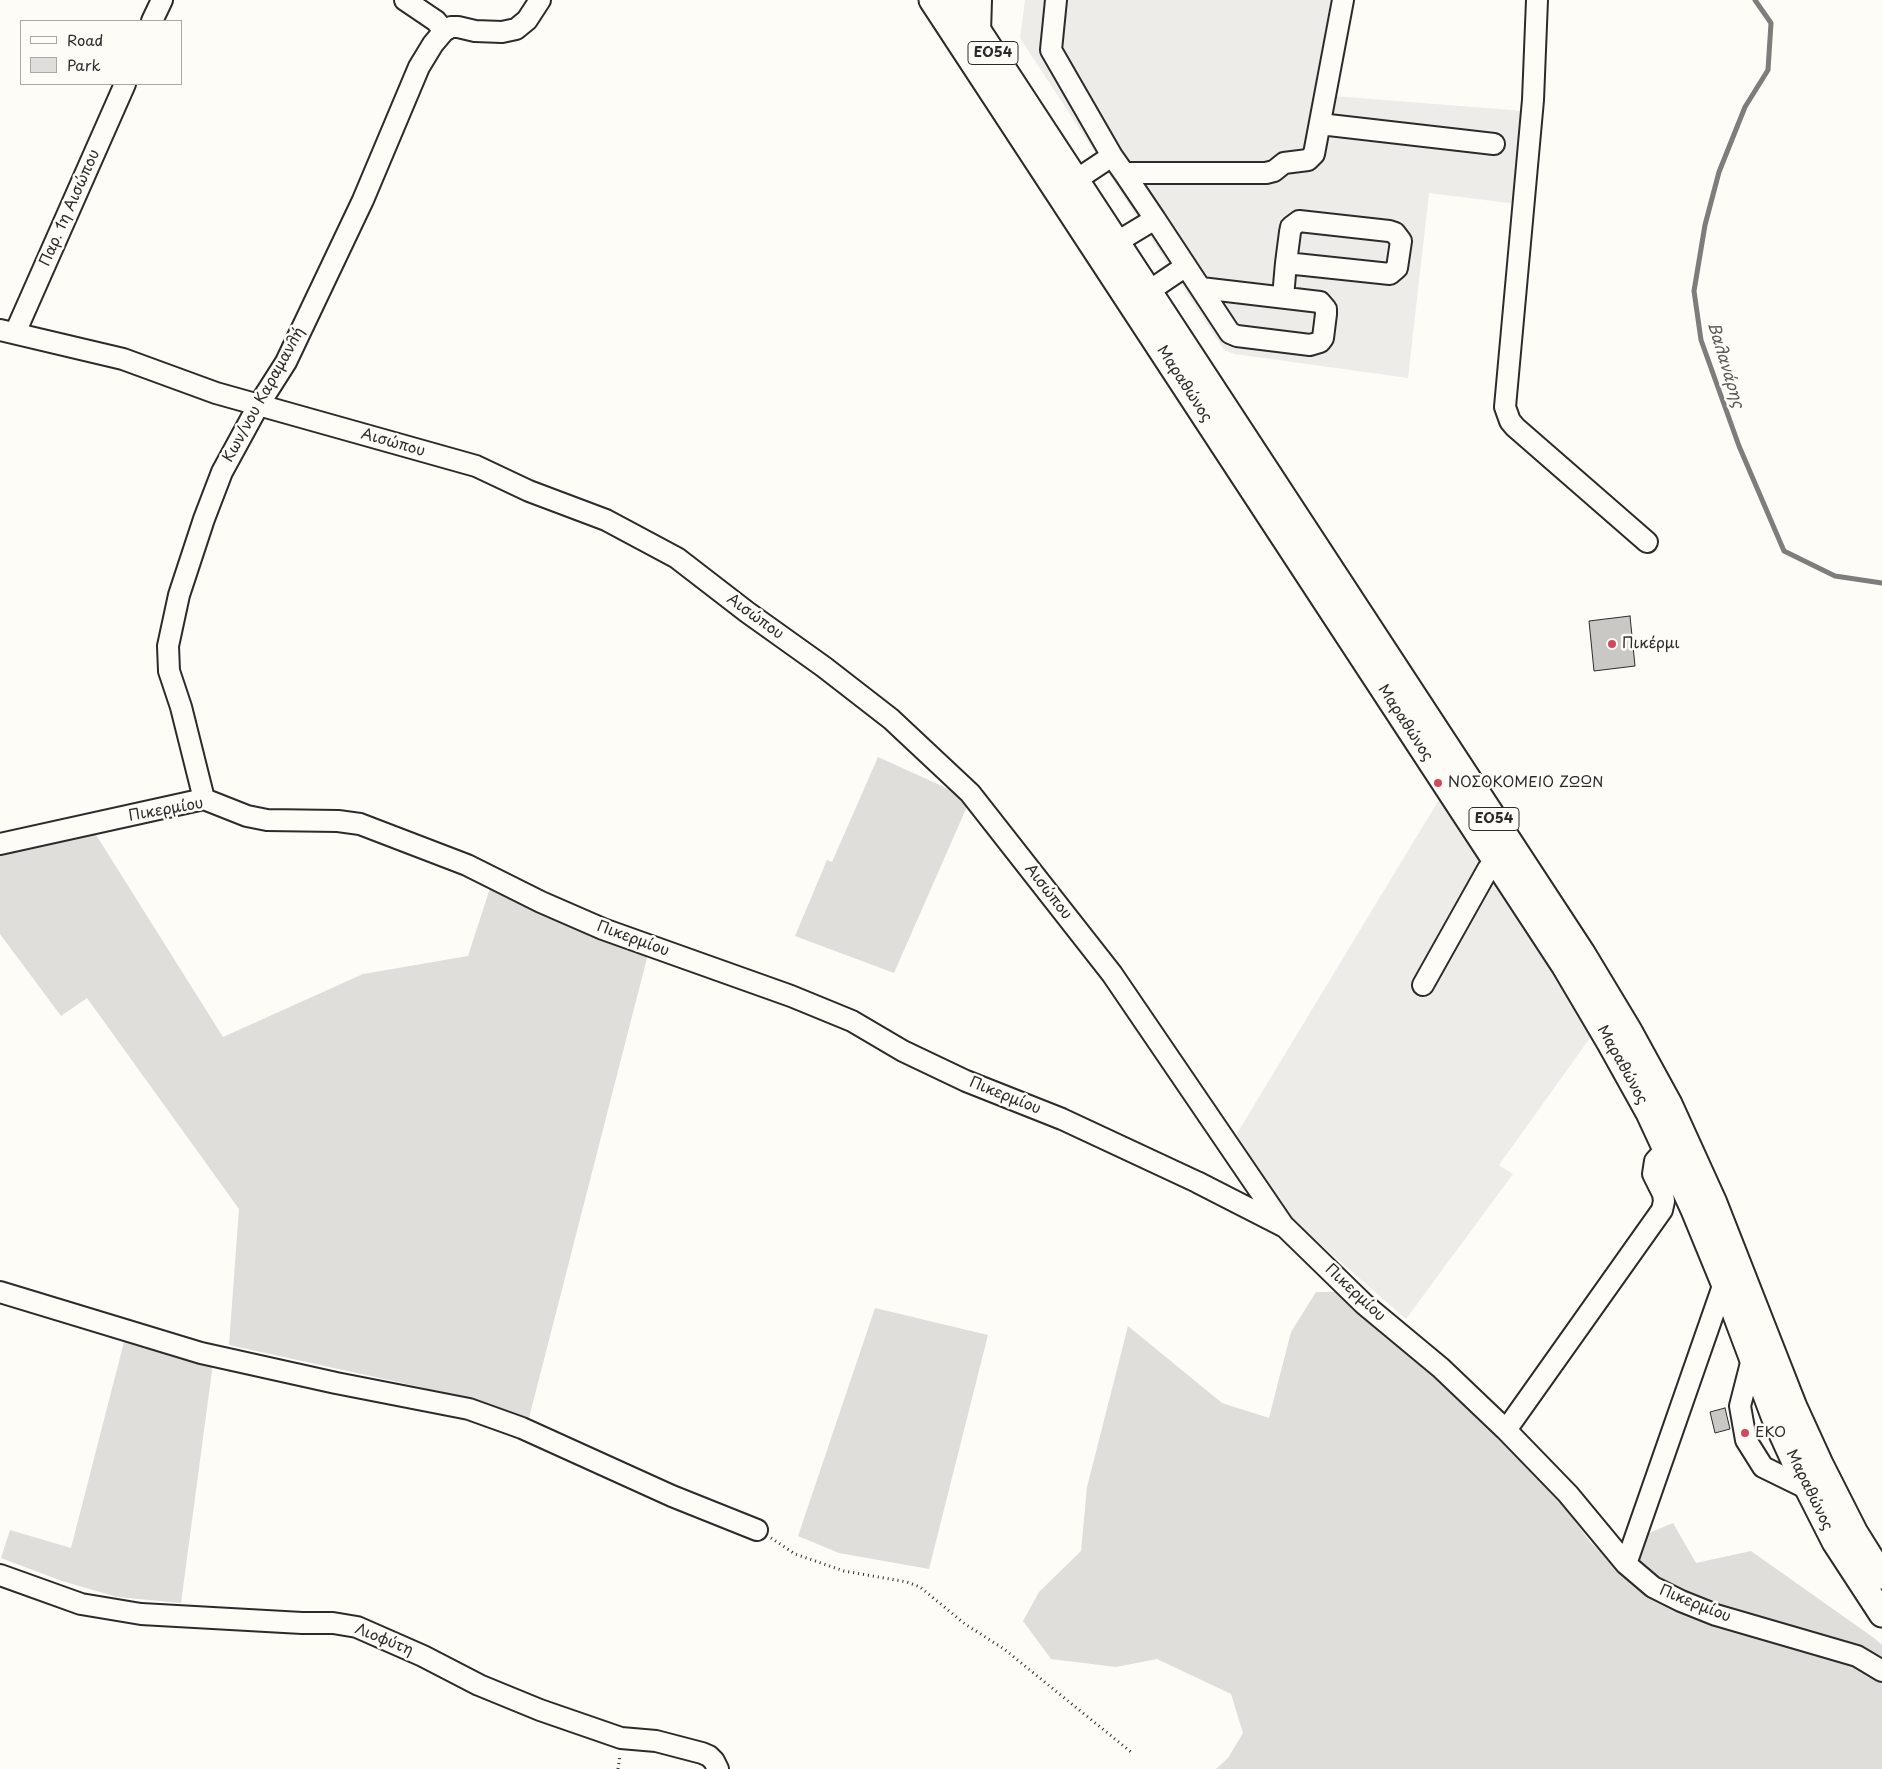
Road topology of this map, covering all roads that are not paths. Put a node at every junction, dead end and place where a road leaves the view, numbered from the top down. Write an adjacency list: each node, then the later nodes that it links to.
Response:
1 (162, 0): 10 (street)
2 (405, 0): 11 (street)
3 (540, 0): 11 (street)
4 (932, 0): 31 (main road, Μαραθώνος / ΕΟ54)
5 (958, 0): 12 (main road, Μαραθώνος / ΕΟ54)
6 (981, 0): 12 (street)
7 (1056, 0): 16 (street)
8 (1343, 0): 14 (street)
9 (1537, 0): 28 (street)
10 (152, 20)
11 (444, 31): 27 (street, Κων/νου Καραμανλή)
12 (980, 33): 18 (main road, Μαραθώνος / ΕΟ54)
13 (125, 85): 26 (street, Παρ. 1η Αισώπου)
14 (1320, 124): 15 (street); 17 (street)
15 (1494, 144)
16 (1112, 156): 17 (street); 18 (street)
17 (1124, 173): 19 (street)
18 (1076, 180): 20 (main road, Μαραθώνος / ΕΟ54)
19 (1154, 219): 20 (street); 22 (street)
20 (1117, 242): 24 (main road, Μαραθώνος / ΕΟ54)
21 (1286, 263): 21 (street); 25 (street)
22 (1186, 266): 23 (street); 24 (street)
23 (1201, 288): 25 (street); 25 (street)
24 (1149, 291): 43 (main road, Μαραθώνος / ΕΟ54)
25 (1282, 297)
26 (8, 331): 27 (street, Αισώπου)
27 (258, 406): 29 (street, Κων/νου Καραμανλή); 34 (street, Αισώπου)
28 (1647, 542)
29 (204, 799): 30 (street, Πικερμίου); 34 (street, Πικερμίου)
30 (0, 844)
31 (1496, 862): 32 (street); 33 (main road, Μαραθώνος / ΕΟ54)
32 (1423, 984)
33 (1666, 1149): 35 (main road, Μαραθώνος / ΕΟ54); 38 (street)
34 (1285, 1226): 38 (street, Πικερμίου)
35 (1724, 1282): 37 (main road, Μαραθώνος / ΕΟ54); 41 (street)
36 (0, 1292): 40 (street)
37 (1752, 1359): 39 (main road, Μαραθώνος / ΕΟ54); 39 (street)
38 (1506, 1430): 41 (street, Πικερμίου)
39 (1808, 1490): 44 (main road, Μαραθώνος / ΕΟ54)
40 (757, 1530)
41 (1626, 1564): 45 (street, Πικερμίου)
42 (0, 1575): 46 (street, Λιοφύτη)
43 (1882, 1576)
44 (1882, 1614)
45 (1882, 1671)
46 (718, 1769)

